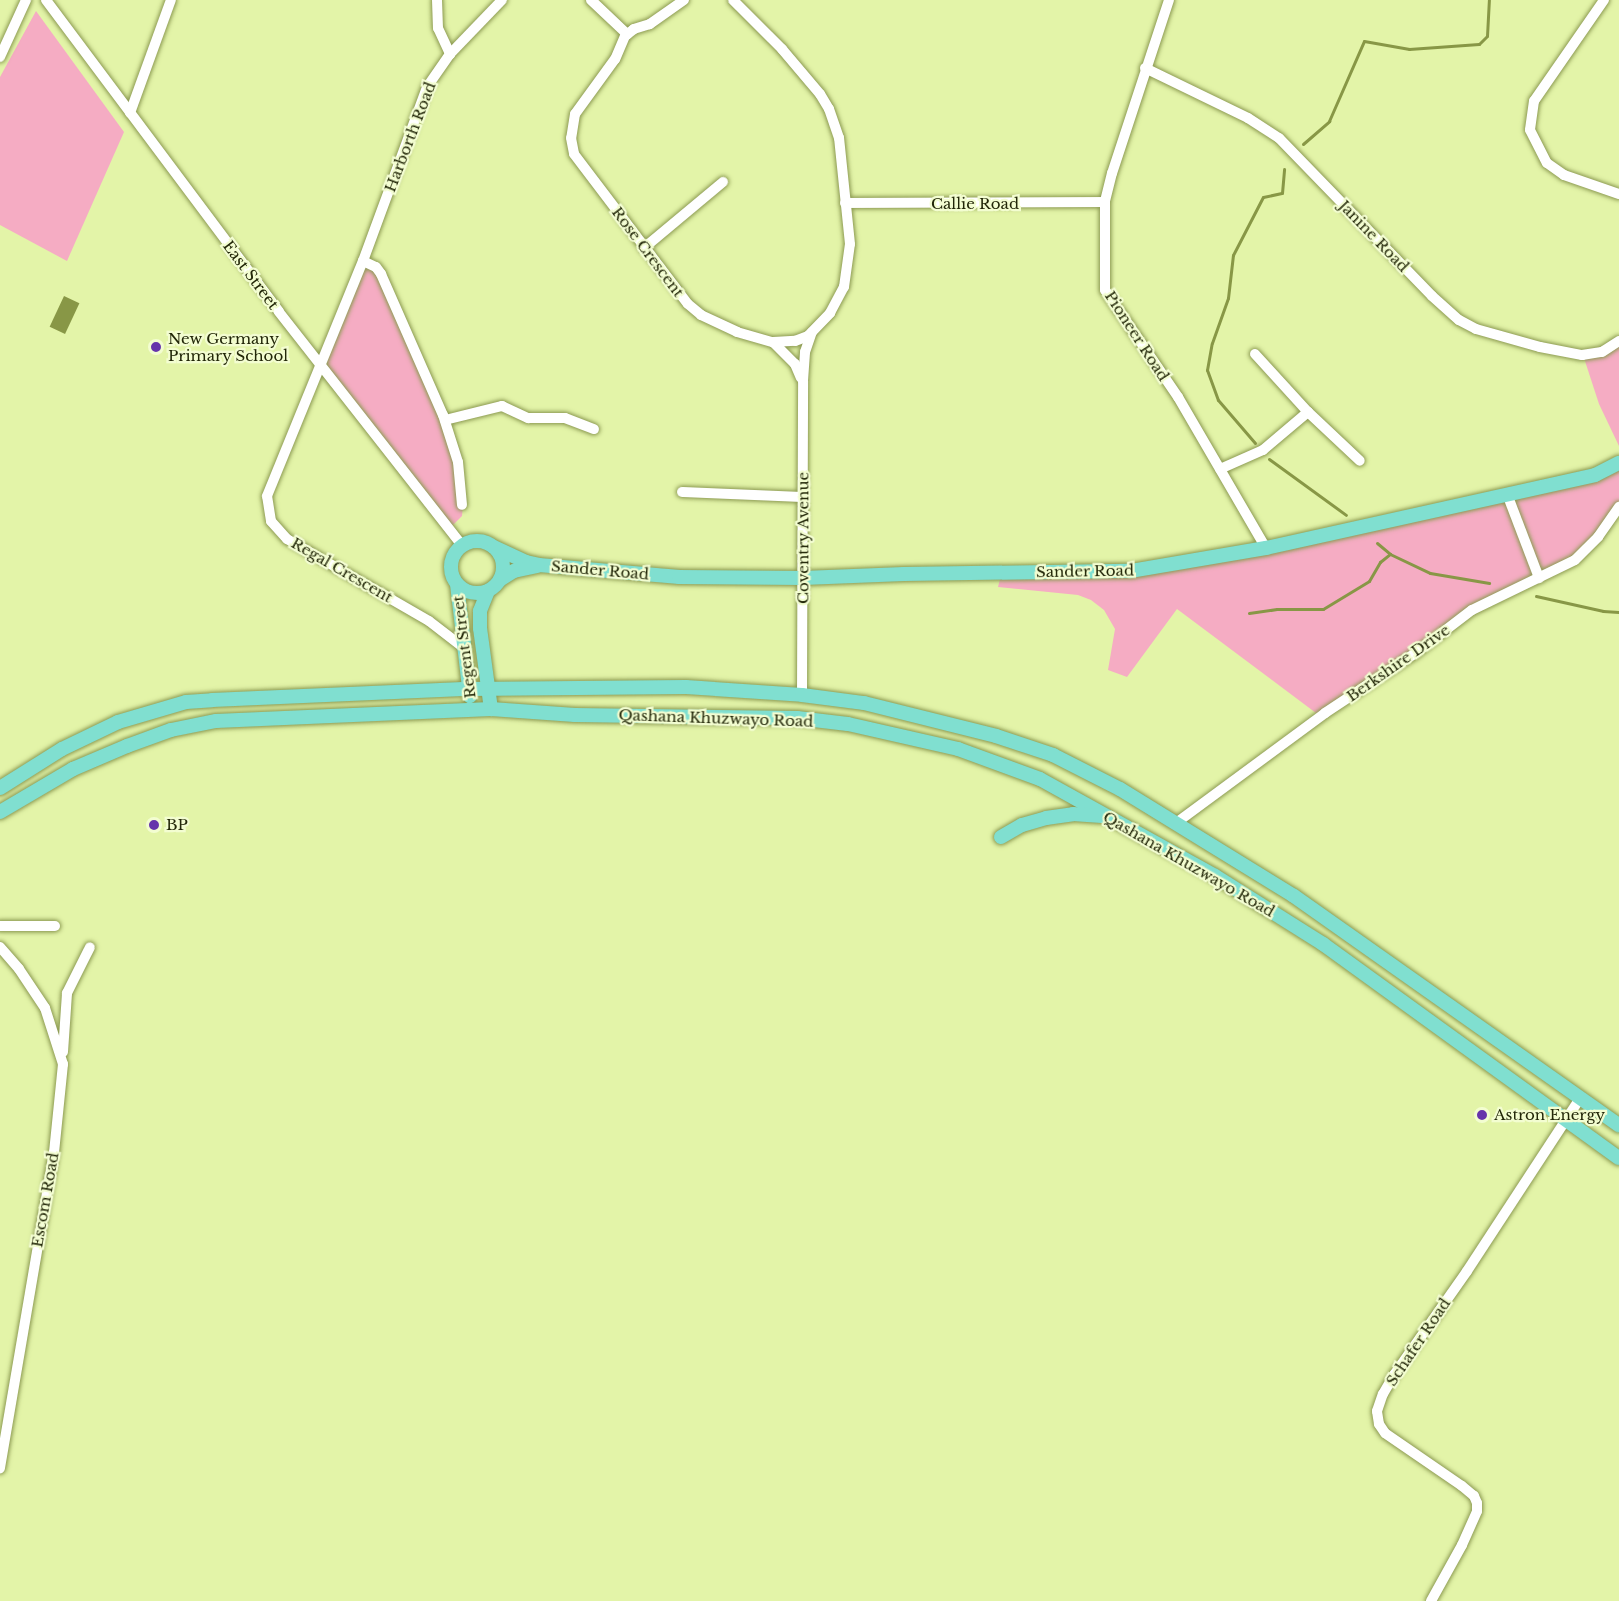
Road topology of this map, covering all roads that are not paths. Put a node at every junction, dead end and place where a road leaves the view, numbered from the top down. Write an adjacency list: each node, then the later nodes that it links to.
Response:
1 (26, 0): 13 (street)
2 (45, 0): 15 (street, East Street)
3 (171, 0): 15 (street)
4 (437, 0): 12 (street)
5 (502, 0): 12 (street, Harborth Road)
6 (591, 0): 11 (street)
7 (684, 0): 11 (street)
8 (733, 0): 19 (street)
9 (1169, 0): 14 (street, Pioneer Road)
10 (1604, 0): 17 (street)
11 (627, 34): 20 (street, Rose Crescent)
12 (450, 54): 21 (street, Harborth Road)
13 (0, 57)
14 (1145, 68): 18 (street, Pioneer Road); 23 (street, Janine Road)
15 (130, 113): 26 (street, East Street)
16 (723, 182): 20 (street)
17 (1619, 194)
18 (1106, 202): 19 (street, Callie Road); 33 (street, Pioneer Road)
19 (845, 203): 22 (street)
20 (644, 248): 24 (street, Rose Crescent)
21 (363, 261): 26 (street, Harborth Road); 29 (street)
22 (812, 332): 24 (street, Rose Crescent); 27 (street, Coventry Avenue)
23 (1619, 341)
24 (773, 342): 27 (street)
25 (1255, 354): 28 (street)
26 (320, 365): 39 (street, East Street); 48 (street, Regal Crescent)
27 (803, 381): 36 (street, Coventry Avenue)
28 (1308, 412): 31 (street); 33 (street)
29 (444, 420): 30 (street); 37 (street)
30 (594, 429)
31 (1360, 461)
32 (1619, 463): 35 (main road, Sander Road)
33 (1220, 469): 41 (street, Pioneer Road)
34 (682, 492): 36 (street)
35 (1507, 495): 41 (main road, Sander Road); 43 (street)
36 (803, 497): 45 (street, Coventry Avenue)
37 (462, 505)
38 (1619, 507): 43 (street, Berkshire Drive)
39 (462, 545): 40 (main road); 46 (main road)
40 (494, 547): 42 (main road, Sander Road); 44 (main road)
41 (1266, 548): 45 (main road, Sander Road)
42 (539, 565): 44 (main road, Sander Road); 45 (main road, Sander Road)
43 (1539, 578): 57 (street, Berkshire Drive)
44 (501, 579): 47 (main road)
45 (803, 579): 51 (street, Coventry Avenue)
46 (457, 584): 47 (main road); 48 (main road, Regent Street)
47 (488, 591): 50 (main road, Regent Street)
48 (464, 648): 49 (main road, Regent Street)
49 (469, 689): 50 (main road, Qashana Khuzwayo Road); 53 (main road, Regent Street); 54 (main road, Qashana Khuzwayo Road)
50 (490, 689): 51 (main road, Qashana Khuzwayo Road); 52 (main road, Regent Street)
51 (801, 695): 57 (main road, Qashana Khuzwayo Road)
52 (491, 709): 53 (main road, Qashana Khuzwayo Road); 56 (main road, Qashana Khuzwayo Road)
53 (471, 710): 55 (main road, Qashana Khuzwayo Road)
54 (0, 788)
55 (0, 812)
56 (1107, 816): 58 (main road); 65 (main road, Qashana Khuzwayo Road)
57 (1176, 823): 64 (main road, Qashana Khuzwayo Road)
58 (1001, 837)
59 (0, 926): 60 (street)
60 (55, 926)
61 (0, 947): 63 (street, Escom Road)
62 (90, 947): 63 (street)
63 (63, 1065): 68 (street, Escom Road)
64 (1581, 1097): 65 (street, Schafer Road); 66 (main road, Qashana Khuzwayo Road)
65 (1566, 1120): 67 (main road, Qashana Khuzwayo Road); 69 (street, Schafer Road)
66 (1619, 1125)
67 (1619, 1158)
68 (0, 1468)
69 (1431, 1601)

